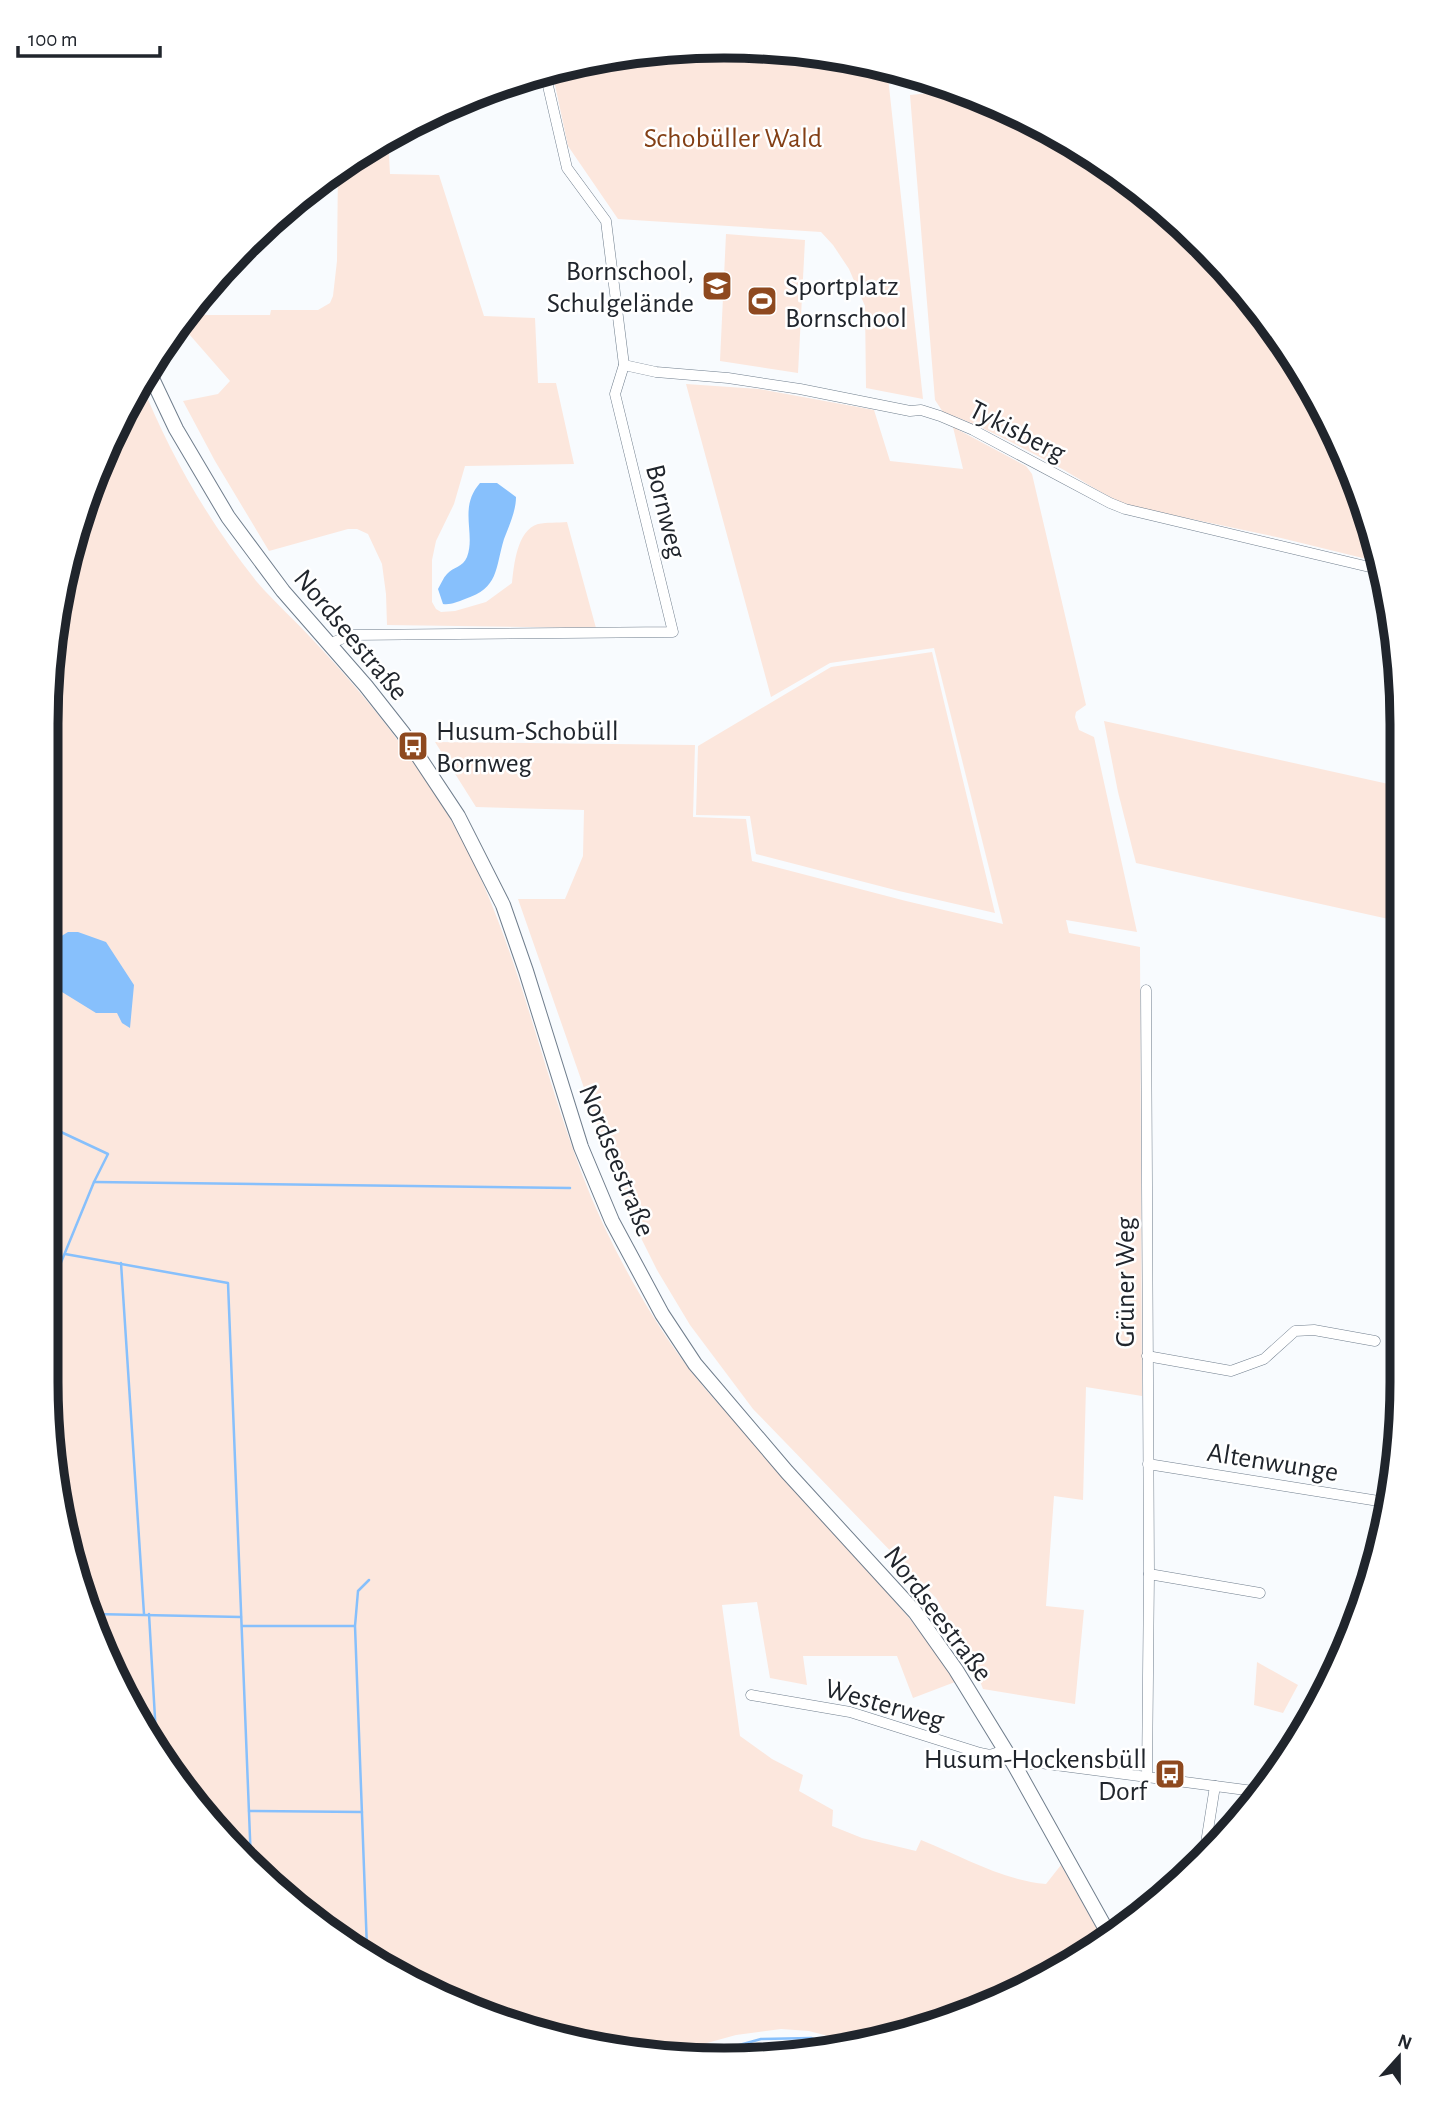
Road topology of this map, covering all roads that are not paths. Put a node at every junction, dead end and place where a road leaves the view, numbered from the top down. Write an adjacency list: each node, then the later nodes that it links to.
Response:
1 (547, 82): 2 (street, Bornweg)
2 (624, 365): 4 (street, Tykisberg); 5 (street, Bornweg)
3 (153, 381): 5 (main road, Nordseestraße)
4 (1371, 567)
5 (328, 644): 14 (main road, Nordseestraße)
6 (1146, 990): 8 (street, Grüner Weg)
7 (1375, 1341): 8 (street)
8 (1147, 1356): 9 (street, Grüner Weg)
9 (1148, 1464): 10 (street, Altenwunge); 11 (street, Grüner Weg)
10 (1379, 1501)
11 (1149, 1574): 12 (street); 16 (street, Grüner Weg)
12 (1259, 1592)
13 (751, 1695): 14 (street, Westerweg)
14 (1006, 1750): 15 (main road, Nordseestraße)
15 (1015, 1766): 16 (street); 20 (main road, Nordseestraße)
16 (1147, 1778): 17 (street)
17 (1215, 1786): 18 (street); 19 (street)
18 (1251, 1790)
19 (1206, 1841)
20 (1105, 1928)

